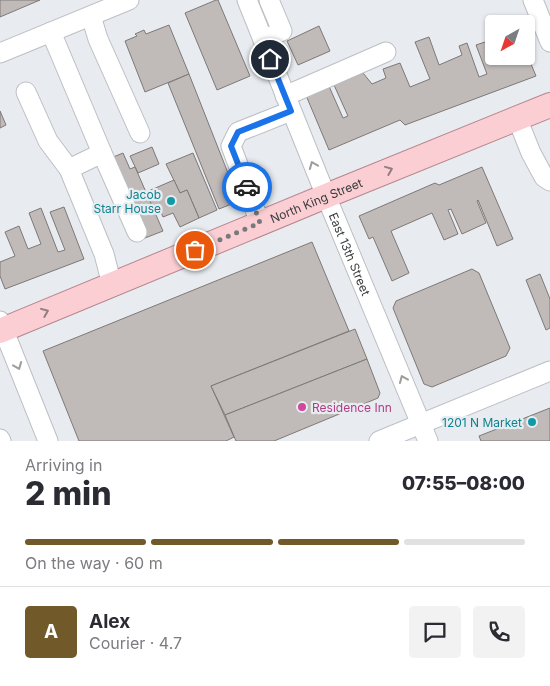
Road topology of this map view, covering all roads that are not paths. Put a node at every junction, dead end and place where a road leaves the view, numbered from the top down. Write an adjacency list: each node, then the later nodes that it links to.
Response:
1 (129, 0): 4 (street)
2 (533, 0): 6 (street)
3 (258, 1): 10 (street, East 13th Street)
4 (91, 16): 5 (street); 13 (street)
5 (52, 32): 8 (street); 14 (street)
6 (550, 42)
7 (386, 52): 10 (street)
8 (0, 54)
9 (26, 92): 15 (street)
10 (288, 103): 17 (street, East 13th Street, one-way to 10); 18 (street)
11 (550, 105): 12 (main road, North King Street)
12 (517, 118): 16 (street); 17 (main road, North King Street, one-way to 12)
13 (140, 133)
14 (102, 153): 15 (street); 19 (street)
15 (69, 169): 20 (street)
16 (550, 180)
17 (326, 196): 18 (main road, North King Street); 23 (street, East 13th Street, one-way to 17)
18 (260, 223): 20 (main road, North King Street)
19 (137, 232)
20 (112, 284): 21 (main road, North King Street, one-way to 20)
21 (1, 327): 24 (street, one-way to 24)
22 (550, 371): 23 (street)
23 (425, 432): 25 (street)
24 (48, 441)
25 (379, 441)

